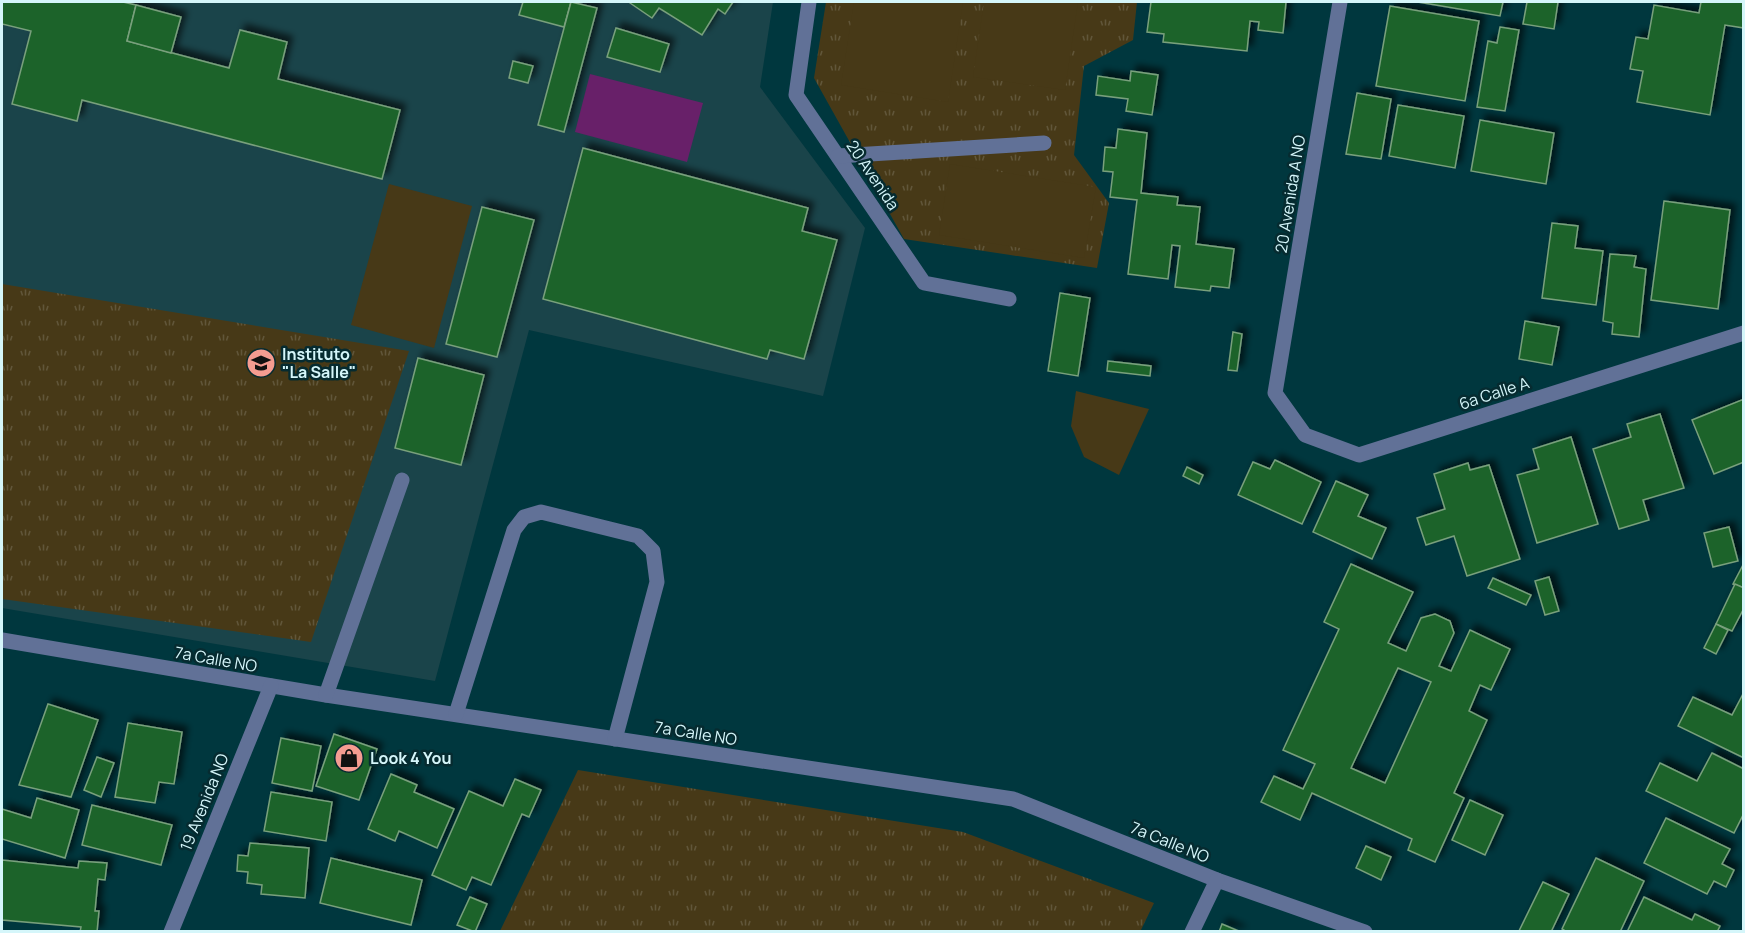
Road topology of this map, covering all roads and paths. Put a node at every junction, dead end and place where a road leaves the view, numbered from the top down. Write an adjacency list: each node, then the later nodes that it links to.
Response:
1 (809, 2): 4 (street, 20 Avenida)
2 (1340, 2): 7 (street, 20 Avenida A NO)
3 (1044, 143): 4 (street)
4 (838, 156): 5 (street, 20 Avenida)
5 (1008, 299)
6 (1743, 333): 7 (street, 6a Calle A)
7 (1275, 393)
8 (402, 480): 11 (street)
9 (2, 640): 10 (street, 7a Calle NO)
10 (271, 686): 11 (street, 7a Calle NO); 15 (street, 19 Avenida NO)
11 (326, 695): 12 (street, 7a Calle NO)
12 (456, 714): 13 (street, 7a Calle NO); 13 (street)
13 (615, 739): 14 (street, 7a Calle NO)
14 (1217, 880): 16 (street); 17 (street, 7a Calle NO)
15 (173, 931)
16 (1192, 932)
17 (1365, 932)

